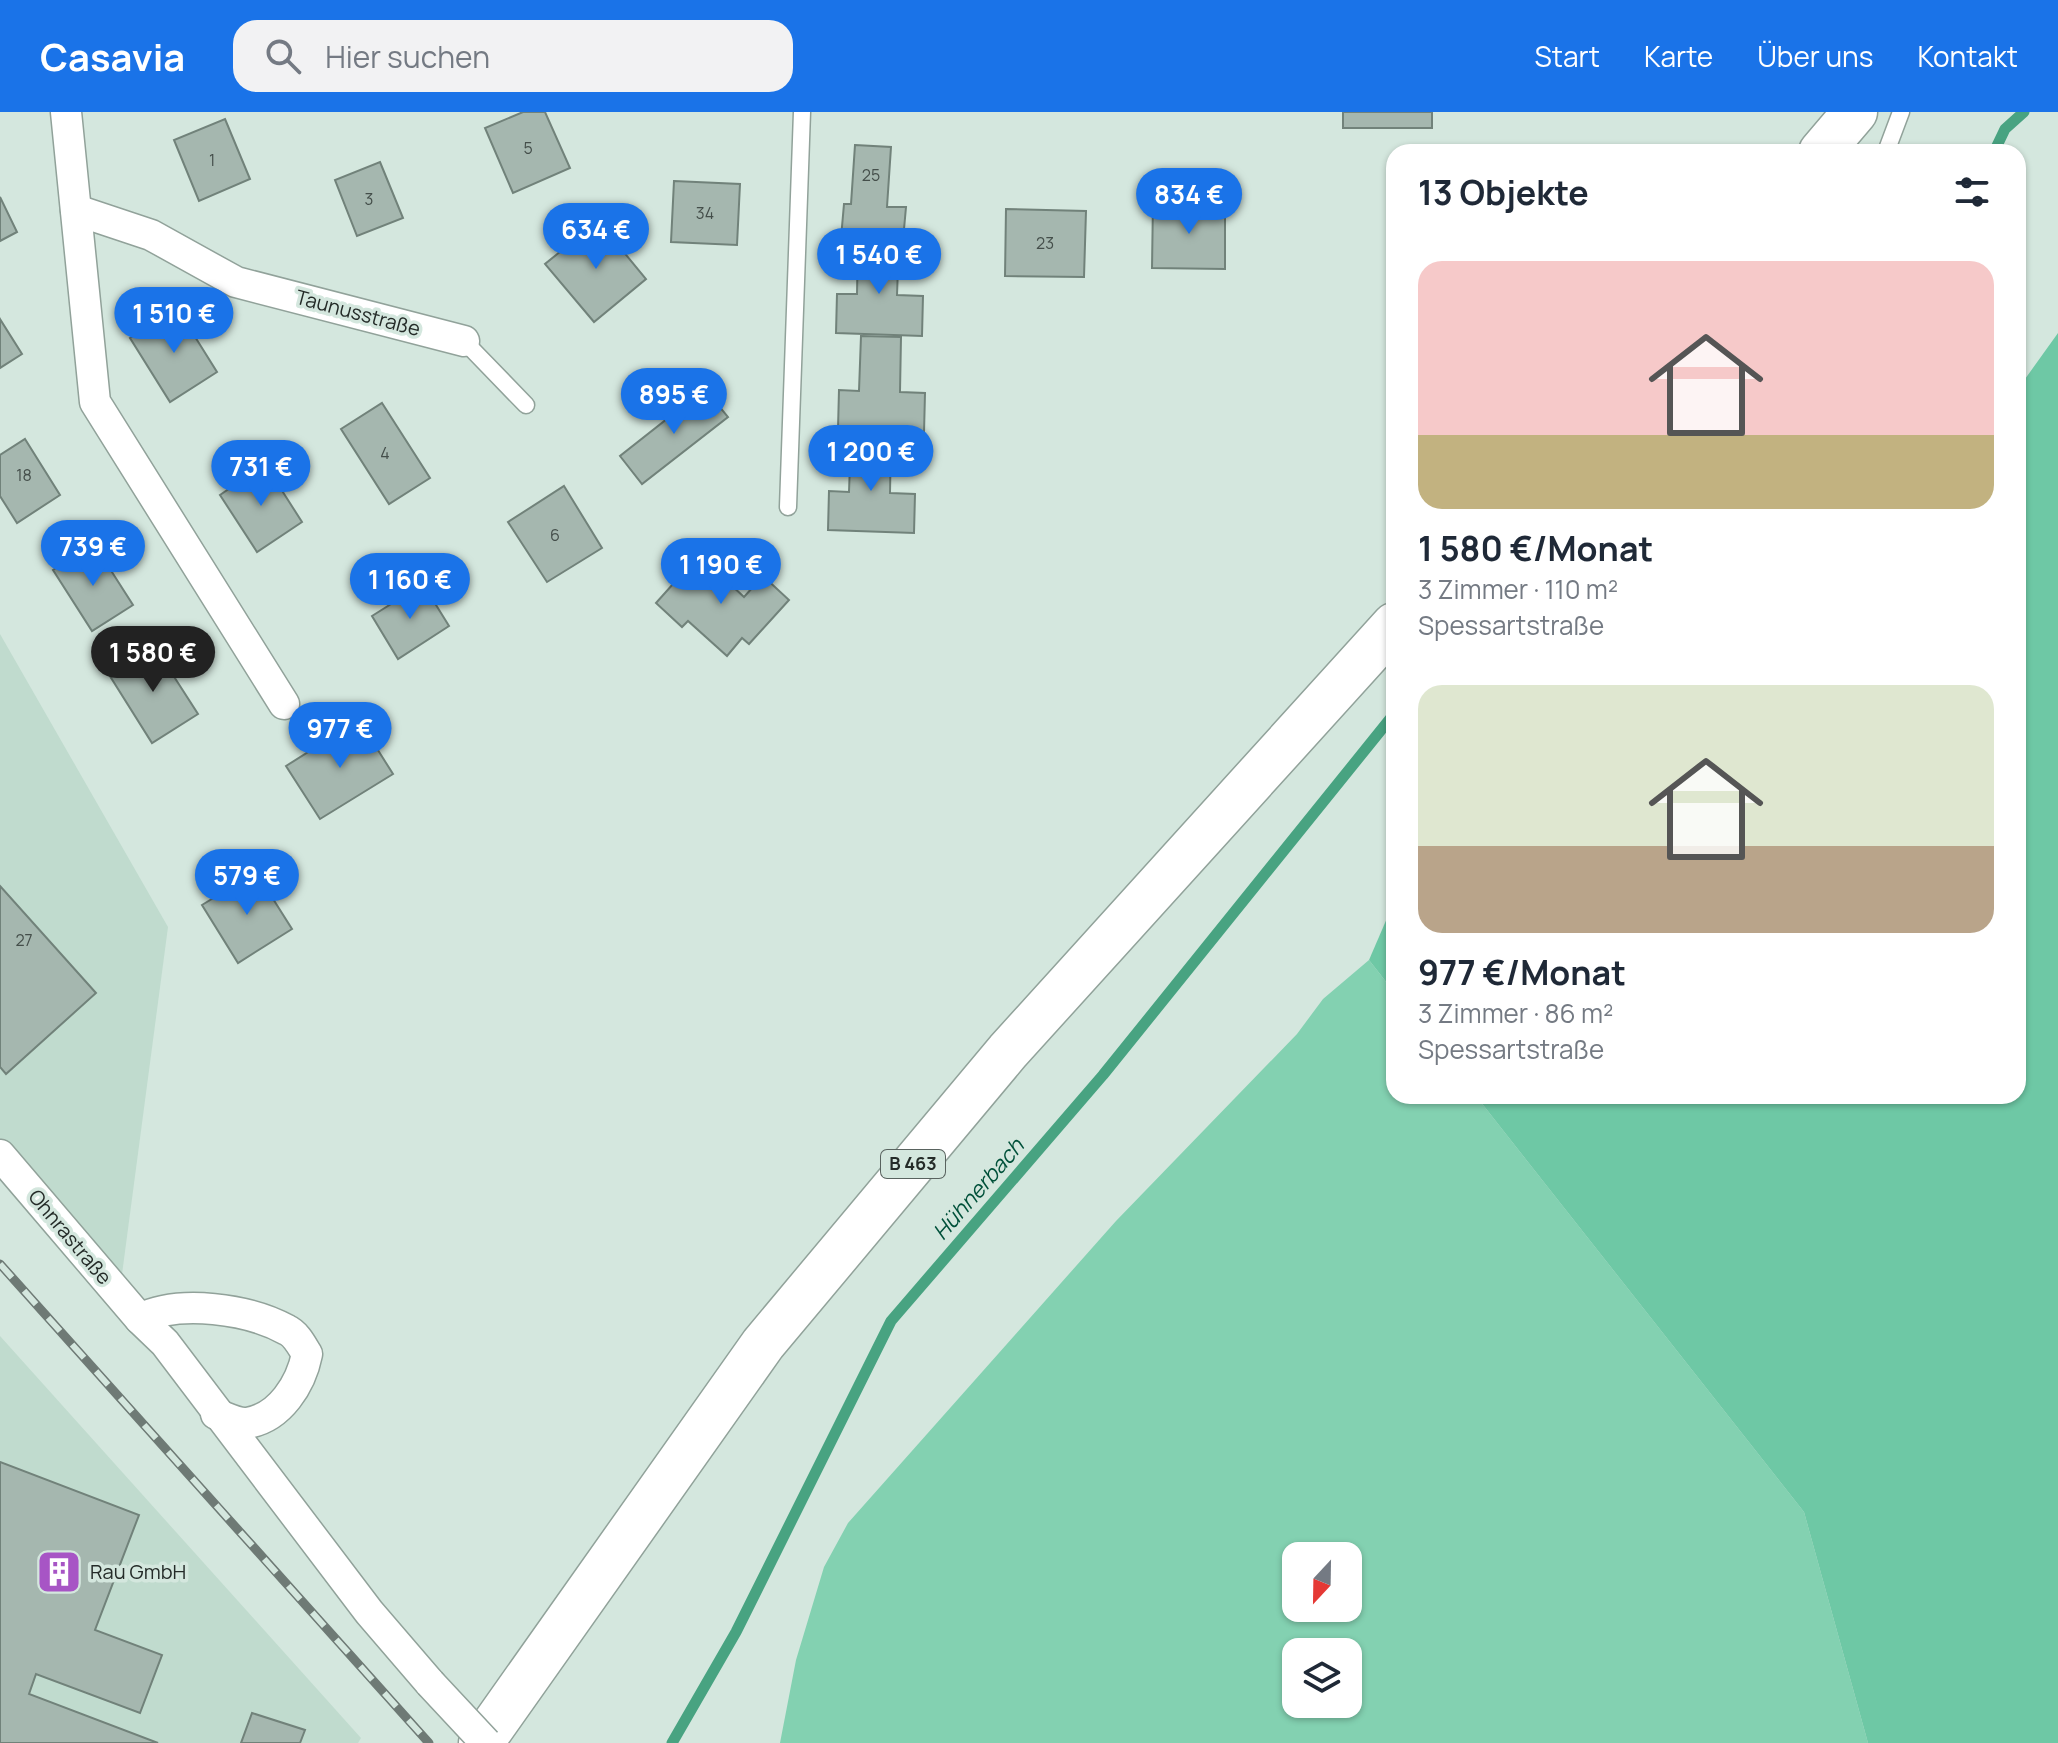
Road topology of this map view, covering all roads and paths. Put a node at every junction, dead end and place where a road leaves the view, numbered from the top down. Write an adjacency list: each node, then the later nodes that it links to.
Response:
1 (66, 112): 7 (street)
2 (802, 112): 10 (lane)
3 (1855, 112): 5 (highway)
4 (1901, 112): 6 (lane)
5 (1828, 144)
6 (1889, 144)
7 (76, 210): 8 (street, Taunusstraße); 12 (street)
8 (464, 341): 9 (lane)
9 (526, 405)
10 (788, 507)
11 (1386, 634): 16 (highway, B 463)
12 (284, 704)
13 (0, 1155): 14 (street, Ohnrastraße)
14 (140, 1319): 15 (street, Ohnrastraße); 15 (street)
15 (216, 1414): 16 (street, Ohnrastraße, bridge)
16 (483, 1743)

